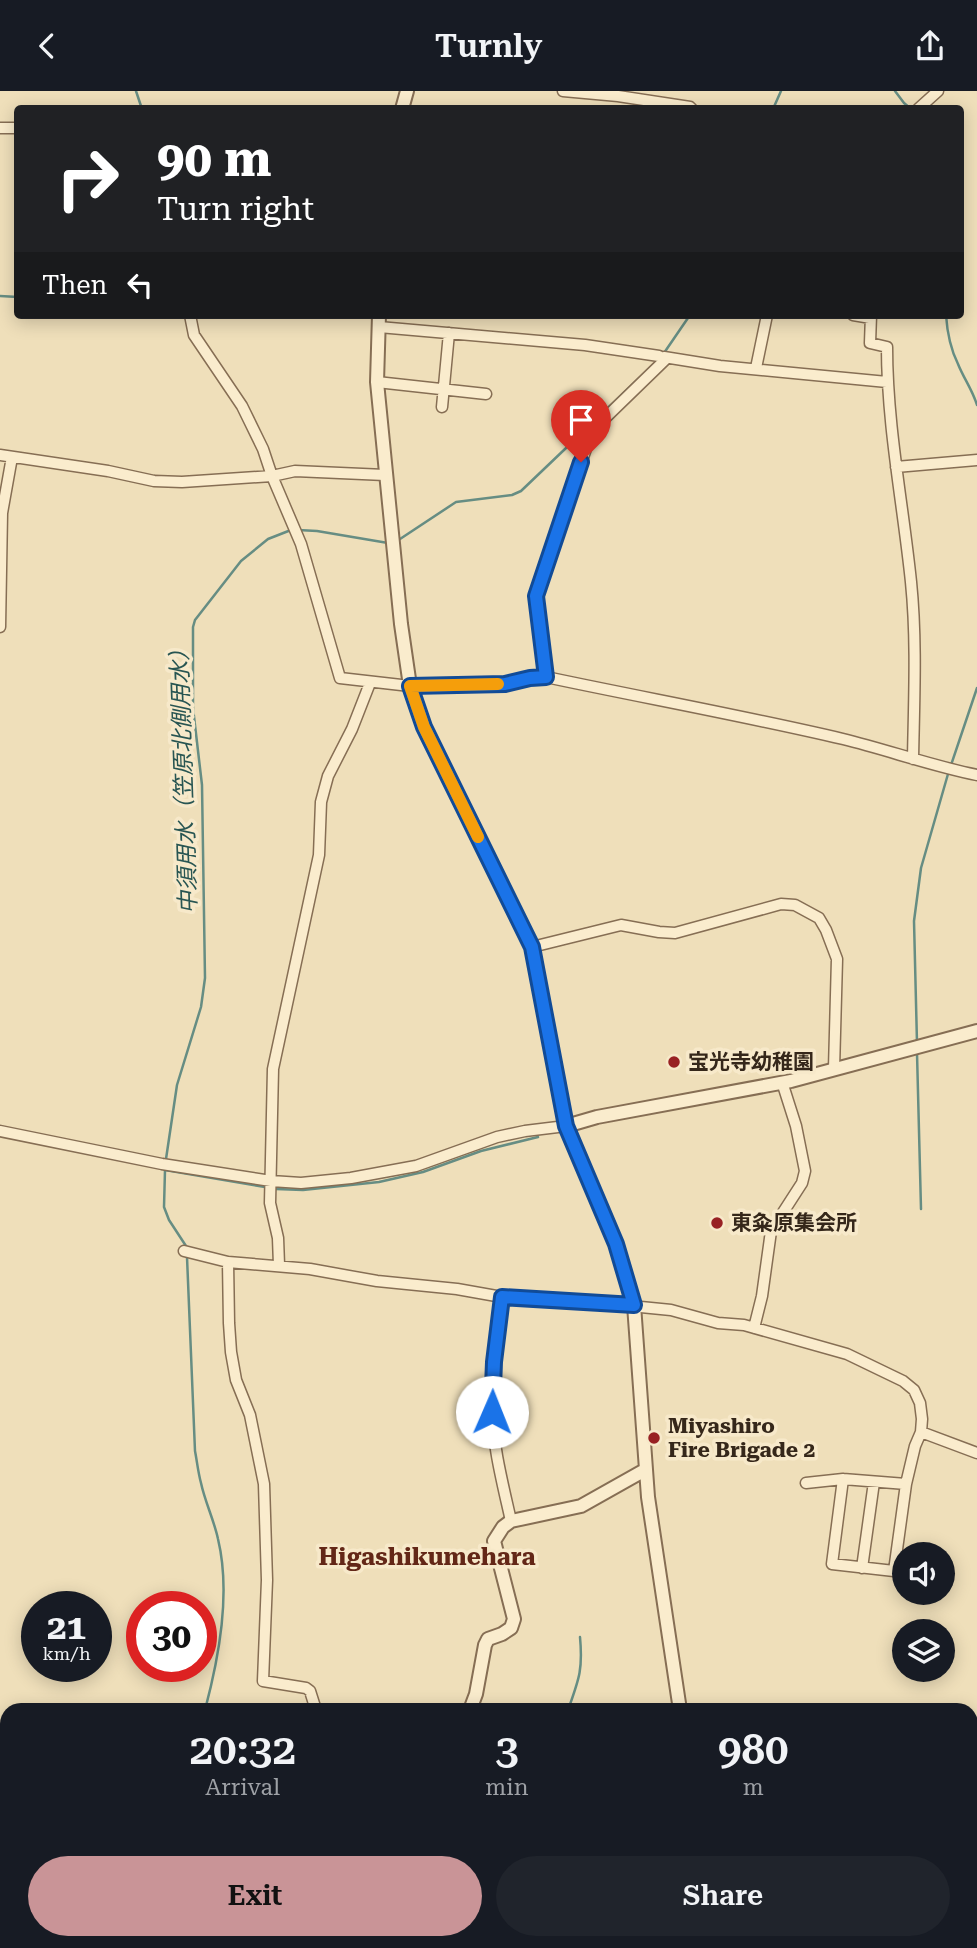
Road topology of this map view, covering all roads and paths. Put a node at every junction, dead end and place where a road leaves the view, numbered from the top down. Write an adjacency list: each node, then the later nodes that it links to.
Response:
1 (562, 91): 3 (street)
2 (938, 91): 5 (street)
3 (618, 93): 4 (street)
4 (680, 105)
5 (922, 105)
6 (191, 319): 23 (street)
7 (766, 319): 12 (street)
8 (871, 319): 14 (street)
9 (379, 321): 10 (street); 13 (street)
10 (449, 333): 11 (street); 15 (street)
11 (663, 357): 12 (street); 25 (street)
12 (756, 368): 14 (street)
13 (377, 382): 15 (street); 22 (street)
14 (887, 382): 21 (street)
15 (444, 389): 16 (street); 17 (street)
16 (486, 394)
17 (442, 407)
18 (0, 455): 19 (street)
19 (12, 457): 23 (street); 24 (street)
20 (977, 460): 21 (street)
21 (896, 467): 28 (street)
22 (385, 475): 23 (street); 27 (street)
23 (272, 476): 26 (street)
24 (0, 627)
25 (546, 677): 27 (street); 28 (street)
26 (370, 683): 27 (street); 36 (street)
27 (410, 686): 30 (street)
28 (913, 759): 29 (street)
29 (977, 775)
30 (532, 947): 32 (street); 34 (street)
31 (977, 1031): 32 (street)
32 (834, 1069): 33 (street)
33 (782, 1082): 34 (street); 42 (street)
34 (566, 1126): 36 (street); 41 (street)
35 (0, 1131): 36 (street)
36 (271, 1181): 39 (street)
37 (184, 1251): 38 (street)
38 (228, 1262): 39 (street); 52 (street)
39 (279, 1265): 40 (street)
40 (502, 1297): 41 (street); 50 (street)
41 (634, 1305): 42 (street); 45 (street)
42 (754, 1328): 43 (street)
43 (921, 1432): 44 (street); 49 (street)
44 (977, 1453)
45 (645, 1470): 50 (street); 54 (street)
46 (843, 1479): 47 (street); 48 (street); 51 (street)
47 (874, 1482): 49 (street); 51 (street)
48 (806, 1483)
49 (906, 1484): 51 (street)
50 (511, 1521): 53 (street)
51 (862, 1567)
52 (314, 1703)
53 (473, 1703)
54 (679, 1703)

